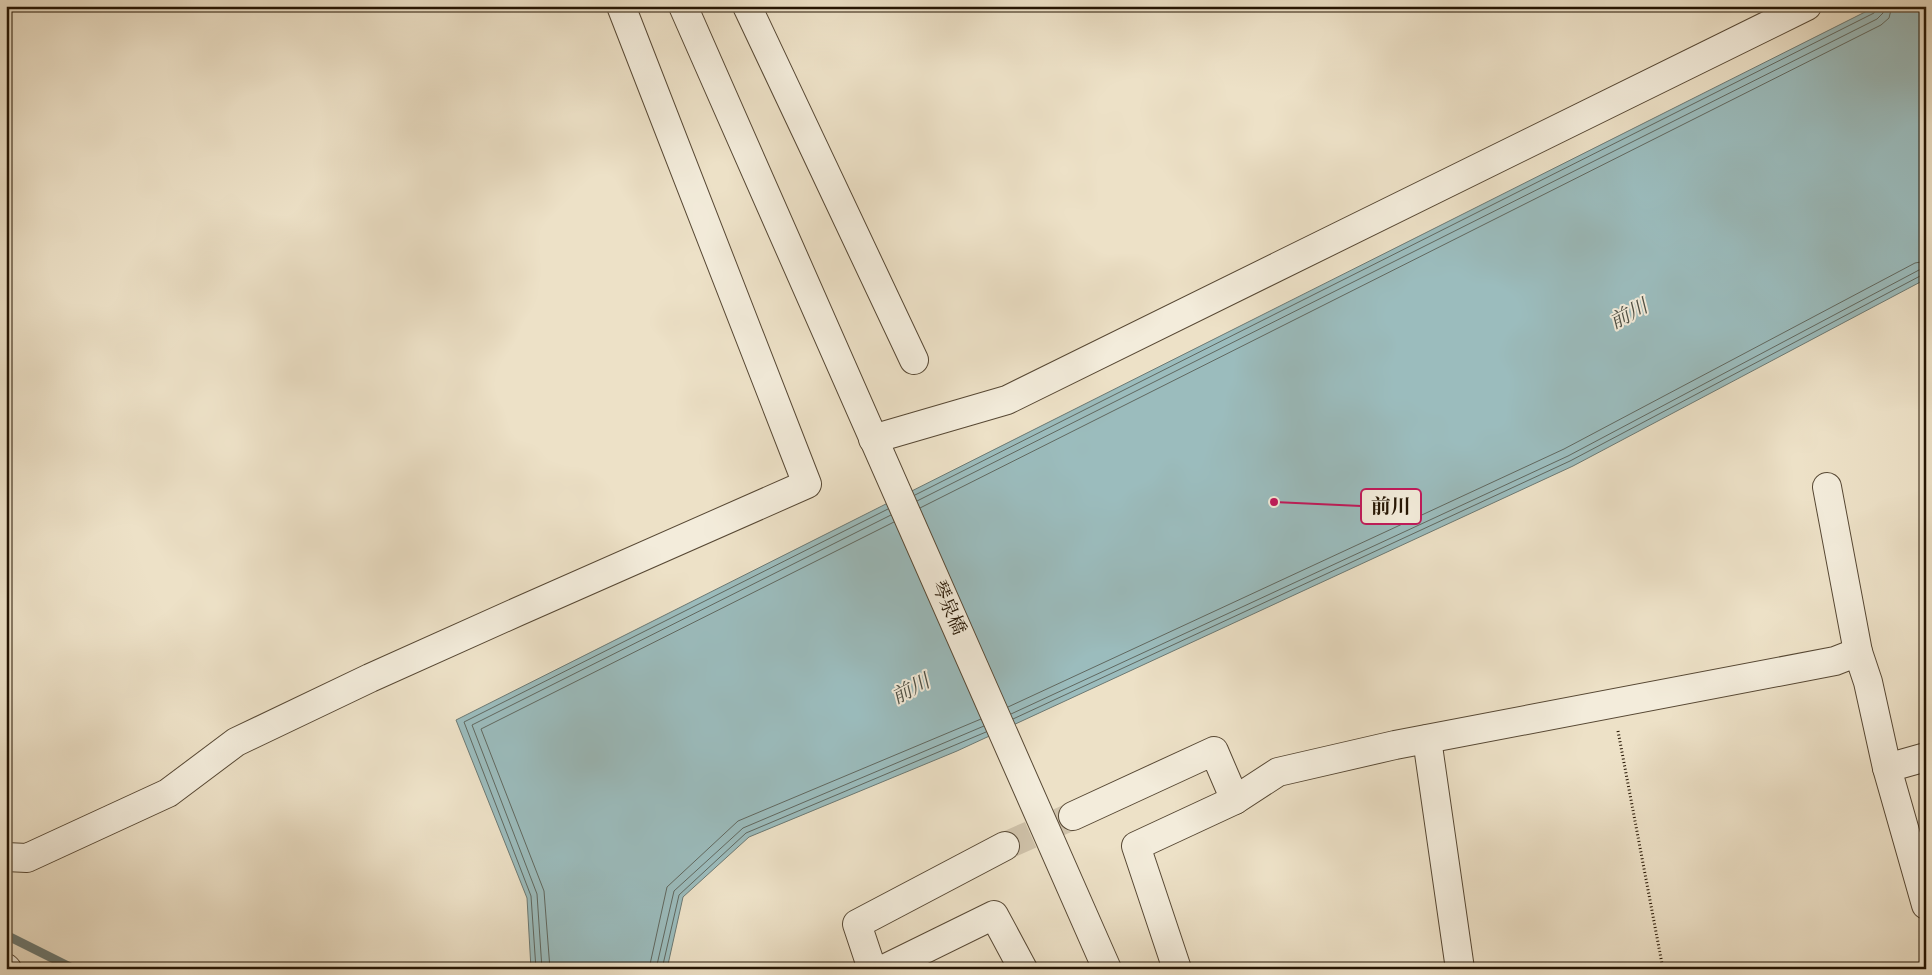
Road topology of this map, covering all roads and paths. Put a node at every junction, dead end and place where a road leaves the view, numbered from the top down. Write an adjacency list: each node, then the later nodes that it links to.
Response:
1 (621, 6): 16 (street)
2 (683, 6): 6 (street, 琴泉橋)
3 (747, 6): 5 (street)
4 (1807, 6): 6 (street)
5 (914, 360)
6 (873, 439): 21 (street, 琴泉橋)
7 (1827, 486): 8 (street)
8 (1858, 652): 9 (street); 12 (street)
9 (1613, 704): 10 (street); 24 (path)
10 (1427, 739): 13 (street); 23 (street)
11 (1926, 758): 12 (street)
12 (1887, 768): 17 (street)
13 (1234, 800): 14 (street); 22 (street)
14 (1073, 816)
15 (1005, 846): 18 (street)
16 (17, 858)
17 (1926, 905)
18 (872, 969)
19 (884, 969): 20 (street)
20 (1022, 969)
21 (1107, 969)
22 (1177, 969)
23 (1460, 969)
24 (1663, 969)

